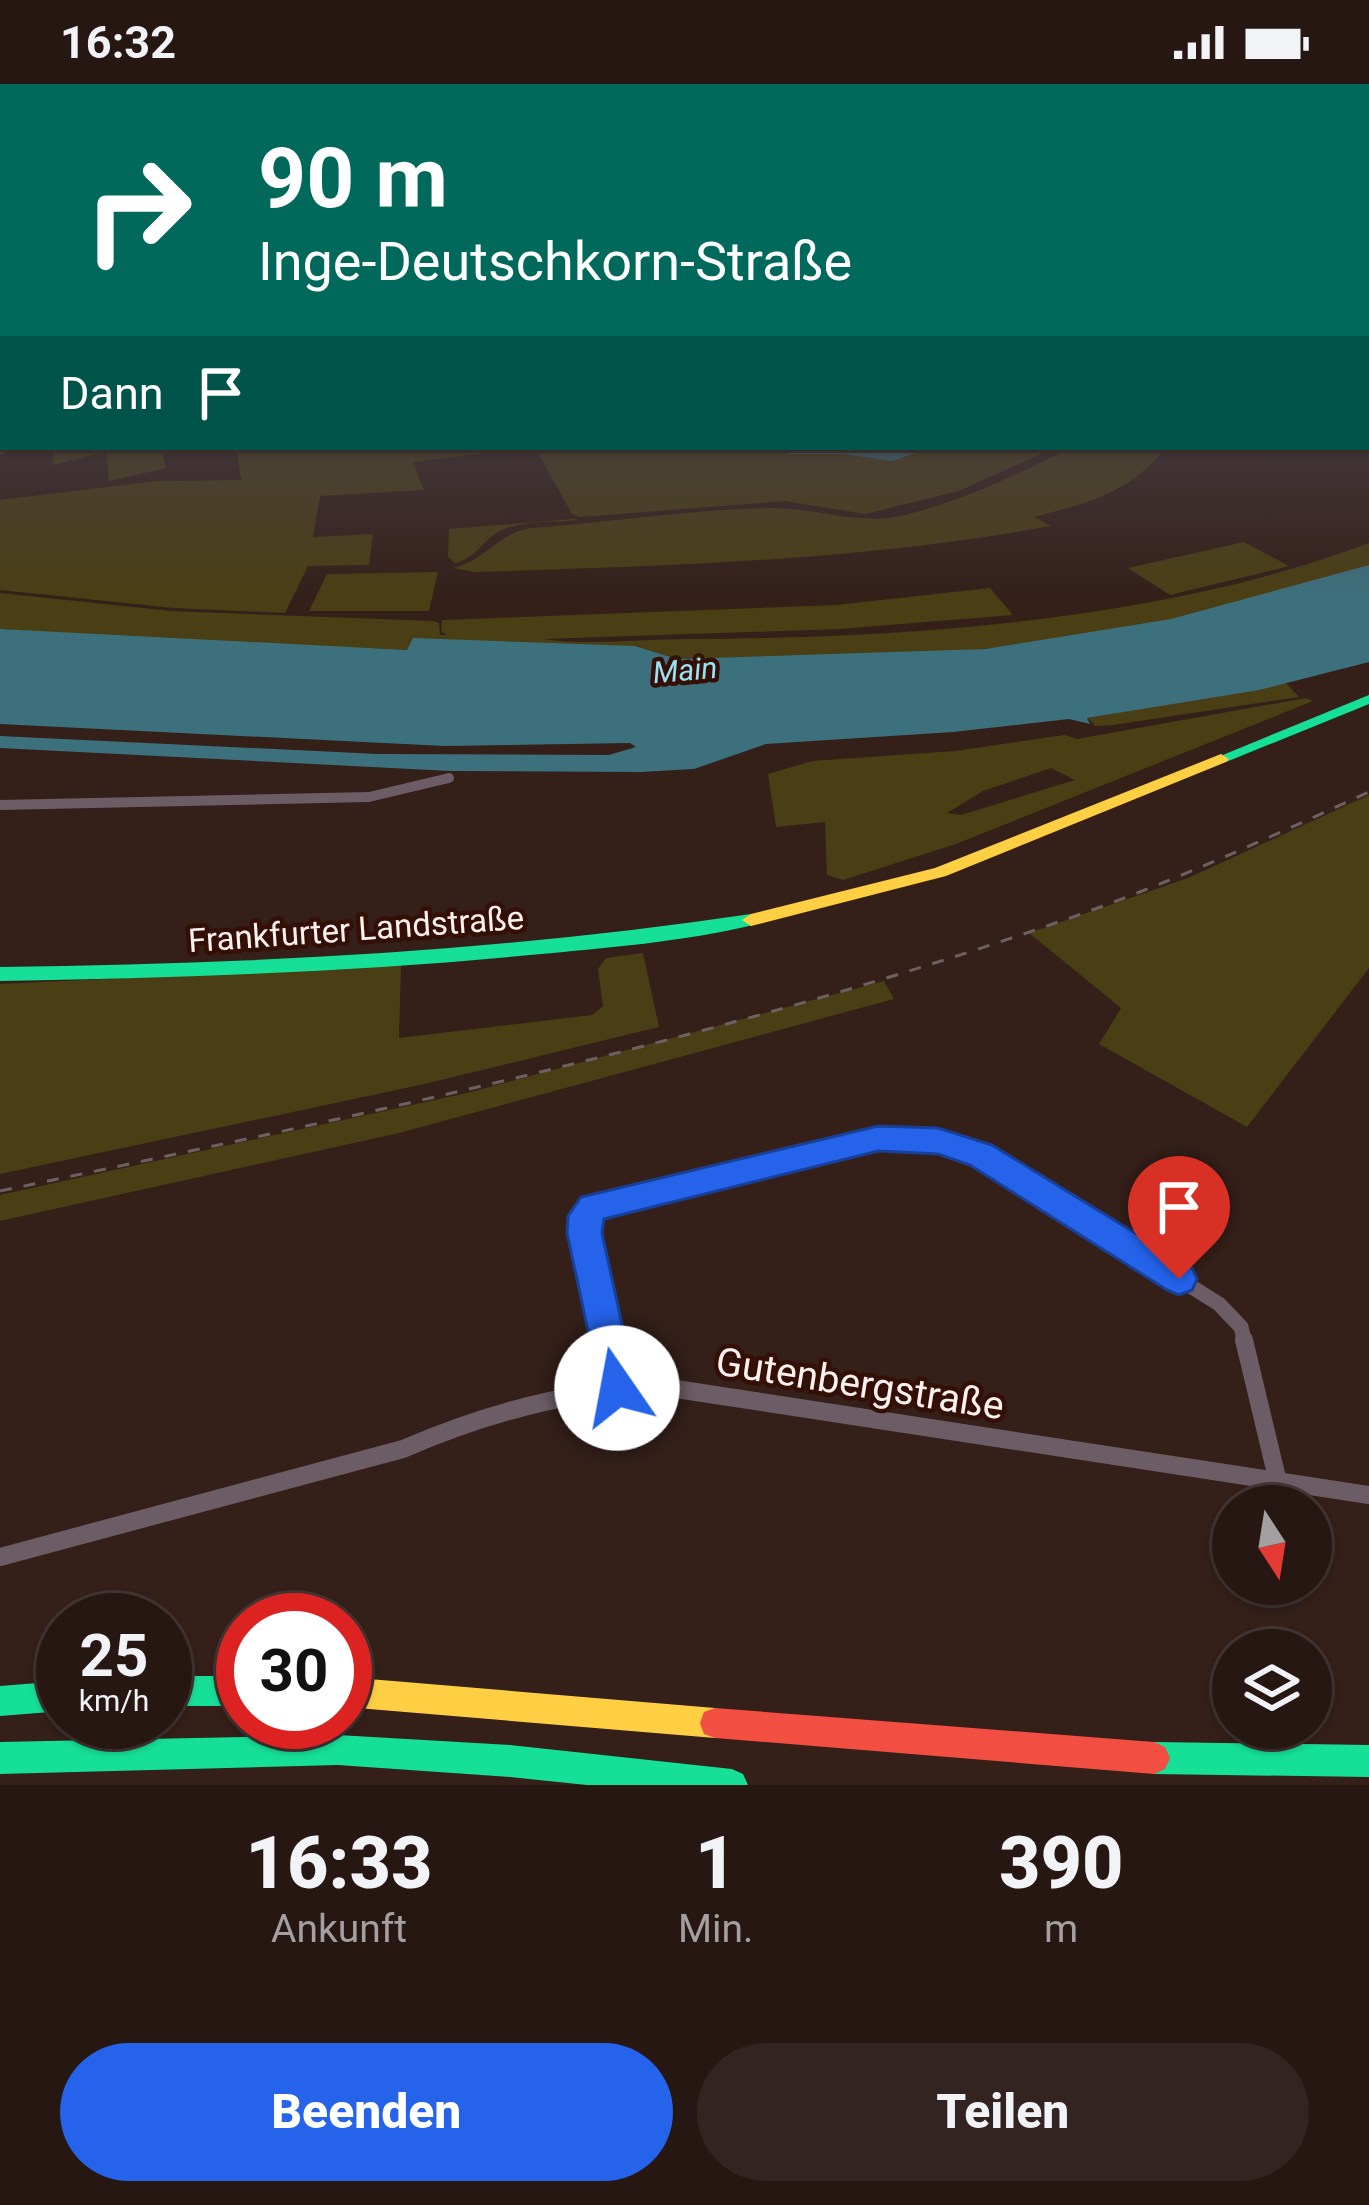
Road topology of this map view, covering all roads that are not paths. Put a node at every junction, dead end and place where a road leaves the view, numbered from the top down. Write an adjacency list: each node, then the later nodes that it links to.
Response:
1 (1369, 695): 4 (main road)
2 (449, 778): 3 (street)
3 (0, 805)
4 (710, 923): 5 (main road, Frankfurter Landstraße); 6 (main road, Frankfurter Landstraße)
5 (0, 964)
6 (0, 974)
7 (617, 1388): 8 (street, Gutenbergstraße); 8 (street); 10 (street, Gutenbergstraße)
8 (1277, 1482): 9 (street, Gutenbergstraße)
9 (1369, 1495)
10 (0, 1557)
11 (372, 1694): 15 (main road)
12 (36, 1698): 13 (main road)
13 (0, 1701)
14 (0, 1758): 16 (main road)
15 (1369, 1761)
16 (732, 1785)

